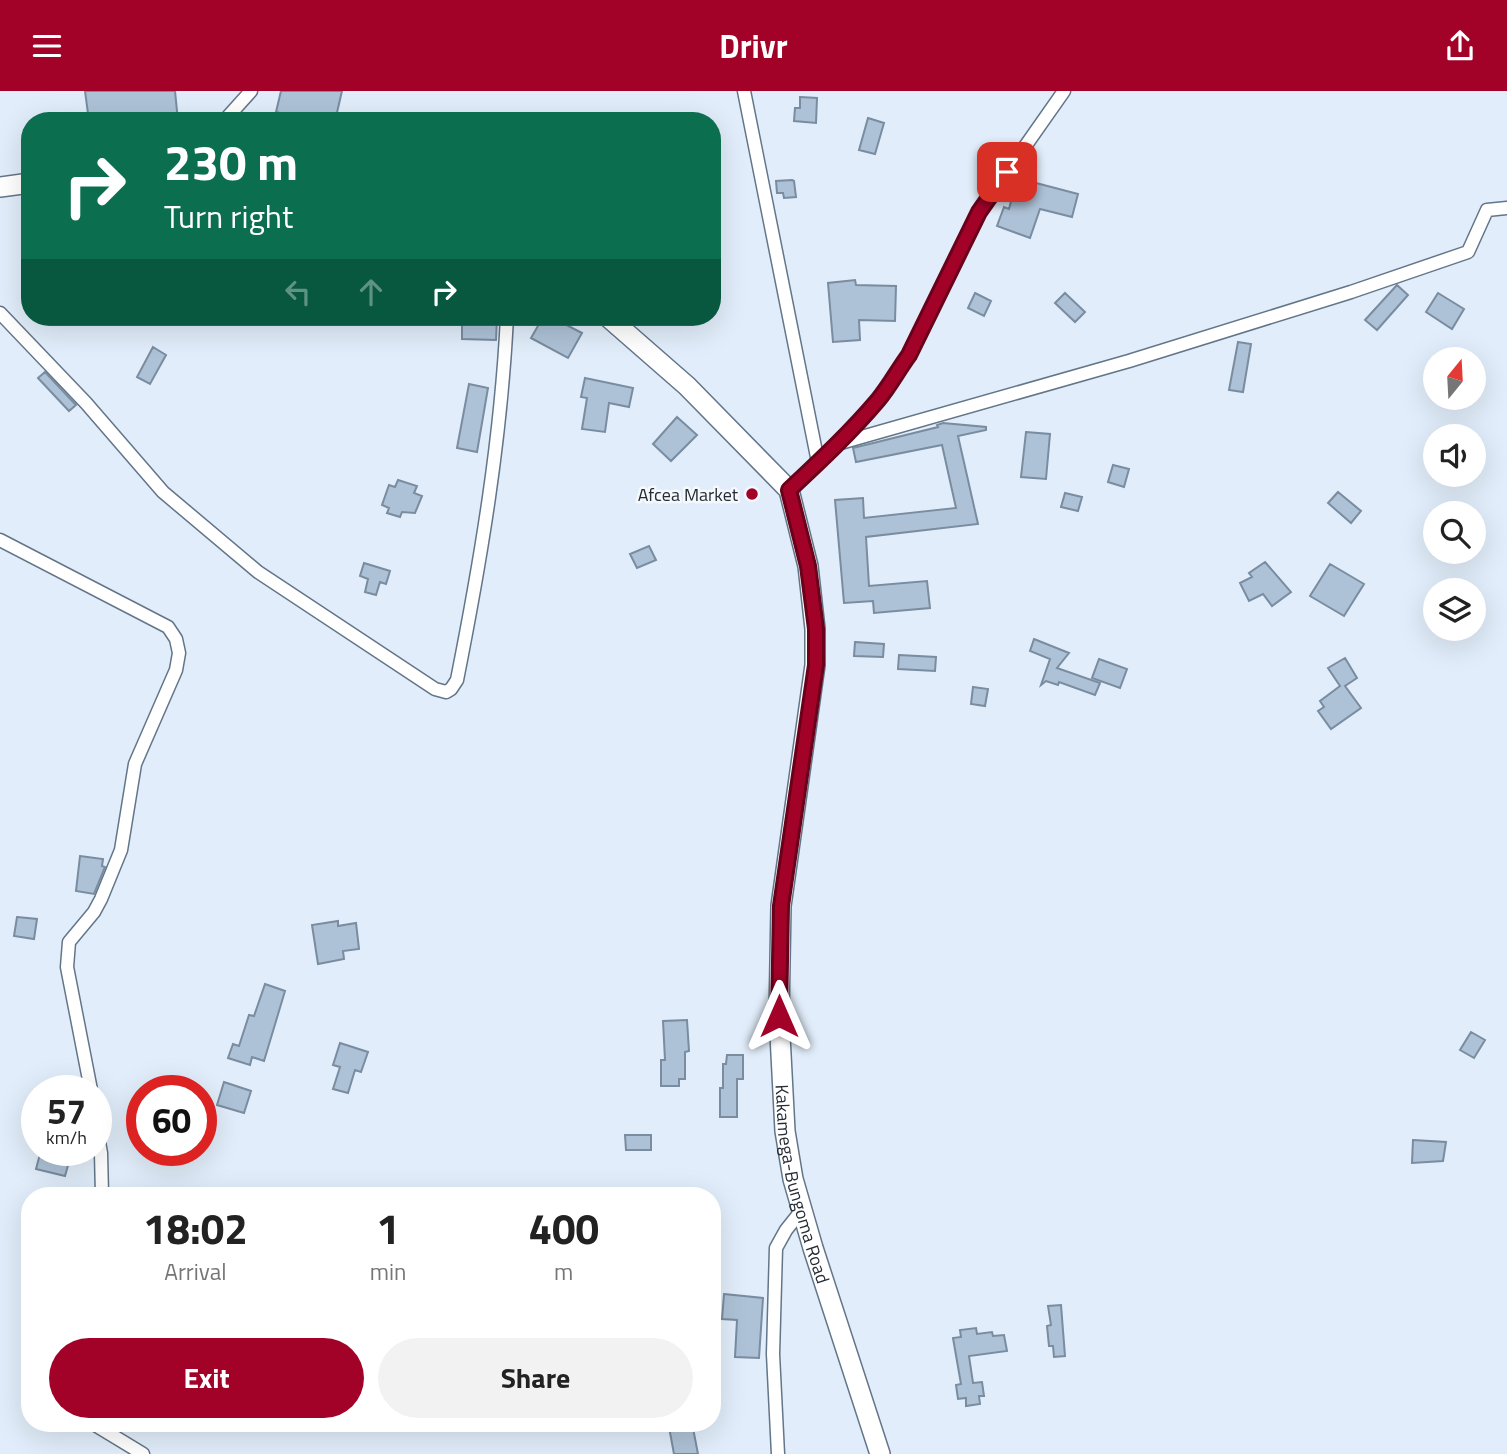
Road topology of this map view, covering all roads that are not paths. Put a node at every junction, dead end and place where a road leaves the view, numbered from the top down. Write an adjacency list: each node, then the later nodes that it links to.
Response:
1 (251, 91): 4 (street)
2 (744, 91): 12 (street)
3 (1063, 91): 11 (street)
4 (232, 112)
5 (21, 184): 6 (main road)
6 (0, 187)
7 (1507, 208): 11 (street)
8 (0, 313): 9 (street)
9 (506, 326)
10 (618, 326): 13 (main road)
11 (837, 445): 12 (street)
12 (818, 462): 13 (street)
13 (789, 490): 18 (main road, Kakamega-Bungoma Road)
14 (0, 540): 15 (street)
15 (88, 1075)
16 (101, 1166): 17 (street)
17 (102, 1187)
18 (802, 1210): 21 (street); 22 (main road, Kakamega-Bungoma Road)
19 (107, 1432): 20 (street)
20 (143, 1454)
21 (778, 1454)
22 (880, 1454)

